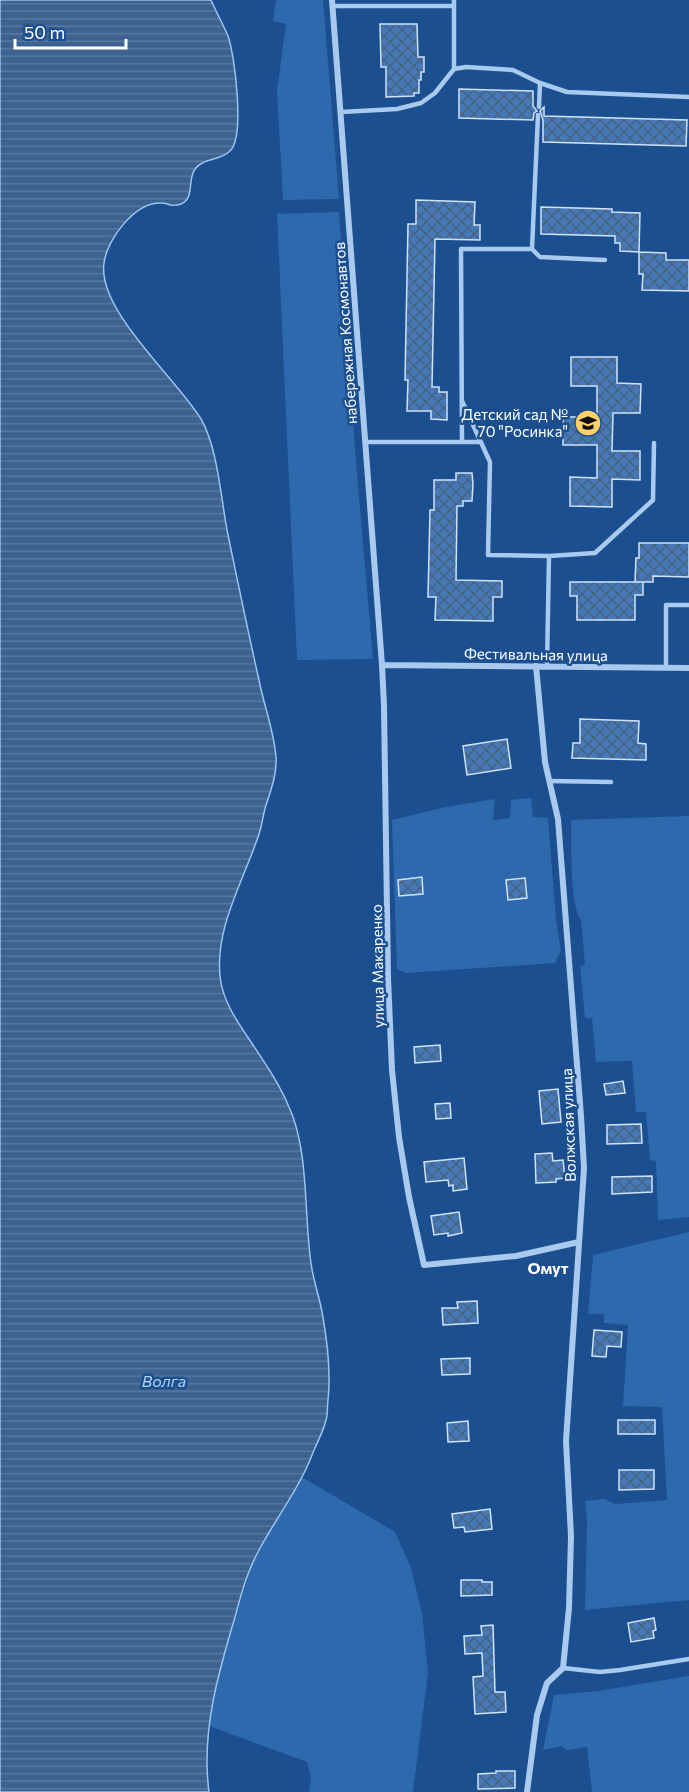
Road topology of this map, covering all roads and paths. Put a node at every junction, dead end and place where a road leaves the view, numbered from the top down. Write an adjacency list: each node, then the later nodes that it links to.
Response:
1 (332, 3): 2 (lane); 7 (street, набережная Космонавтов)
2 (454, 3): 3 (lane)
3 (454, 69): 4 (lane); 7 (lane)
4 (540, 83): 5 (lane); 6 (lane)
5 (689, 97)
6 (539, 106)
7 (341, 112): 12 (street, набережная Космонавтов)
8 (538, 116): 9 (lane)
9 (532, 249): 10 (lane); 11 (lane)
10 (606, 260)
11 (462, 401): 13 (lane); 14 (lane)
12 (366, 441): 13 (lane); 18 (street, набережная Космонавтов)
13 (462, 442): 14 (lane)
14 (481, 442): 16 (lane)
15 (654, 443): 16 (lane)
16 (549, 556): 20 (lane)
17 (689, 605): 21 (lane)
18 (382, 665): 19 (street, Фестивальная улица); 25 (street, улица Макаренко)
19 (536, 666): 20 (street, Фестивальная улица); 23 (street, Волжская улица)
20 (547, 666): 21 (street, Фестивальная улица)
21 (666, 668): 22 (street, Фестивальная улица)
22 (689, 668)
23 (549, 781): 24 (lane); 25 (street, Волжская улица)
24 (611, 782)
25 (579, 1242): 27 (street, Волжская улица)
26 (689, 1659): 27 (lane)
27 (563, 1668): 28 (street)
28 (527, 1792)

